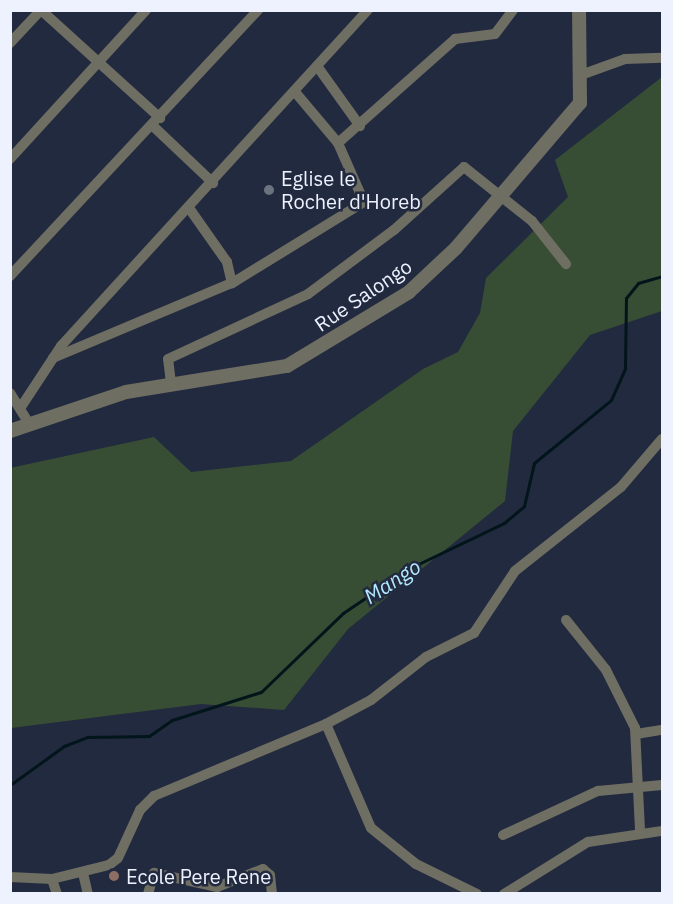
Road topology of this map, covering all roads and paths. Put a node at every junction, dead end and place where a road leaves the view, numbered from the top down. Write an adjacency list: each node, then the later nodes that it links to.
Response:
1 (41, 10): 7 (street); 9 (street)
2 (146, 10): 9 (street)
3 (258, 10): 13 (street)
4 (368, 10): 10 (street)
5 (513, 10): 14 (street)
6 (579, 10): 11 (street, Rue Salongo)
7 (10, 44)
8 (663, 58): 11 (street)
9 (98, 65): 13 (street); 16 (street)
10 (317, 66): 12 (street); 14 (street)
11 (578, 76): 18 (street, Rue Salongo)
12 (295, 92): 15 (street); 17 (street)
13 (157, 122): 17 (street); 21 (street)
14 (360, 126): 15 (street)
15 (339, 143): 22 (street)
16 (10, 159)
17 (213, 183): 19 (street)
18 (504, 194): 20 (street); 24 (street, Rue Salongo); 24 (street)
19 (189, 208): 22 (street); 23 (street)
20 (566, 264)
21 (11, 274)
22 (232, 283): 23 (street)
23 (52, 358): 26 (street)
24 (171, 383): 27 (street, Rue Salongo)
25 (10, 393): 26 (street)
26 (21, 407): 27 (street)
27 (29, 423): 28 (street, Rue Salongo)
28 (10, 430)
29 (663, 439): 31 (street)
30 (566, 621): 33 (street)
31 (326, 724): 39 (street); 46 (street)
32 (663, 730): 33 (street)
33 (636, 734): 34 (street)
34 (640, 785): 35 (street); 36 (street); 38 (street)
35 (663, 785)
36 (640, 831): 37 (street); 47 (street)
37 (663, 831)
38 (502, 835)
39 (83, 873): 41 (street); 43 (street)
40 (10, 877): 41 (street)
41 (52, 879): 42 (street)
42 (57, 894)
43 (88, 894)
44 (148, 894): 45 (street)
45 (272, 894)
46 (477, 894)
47 (504, 894)

